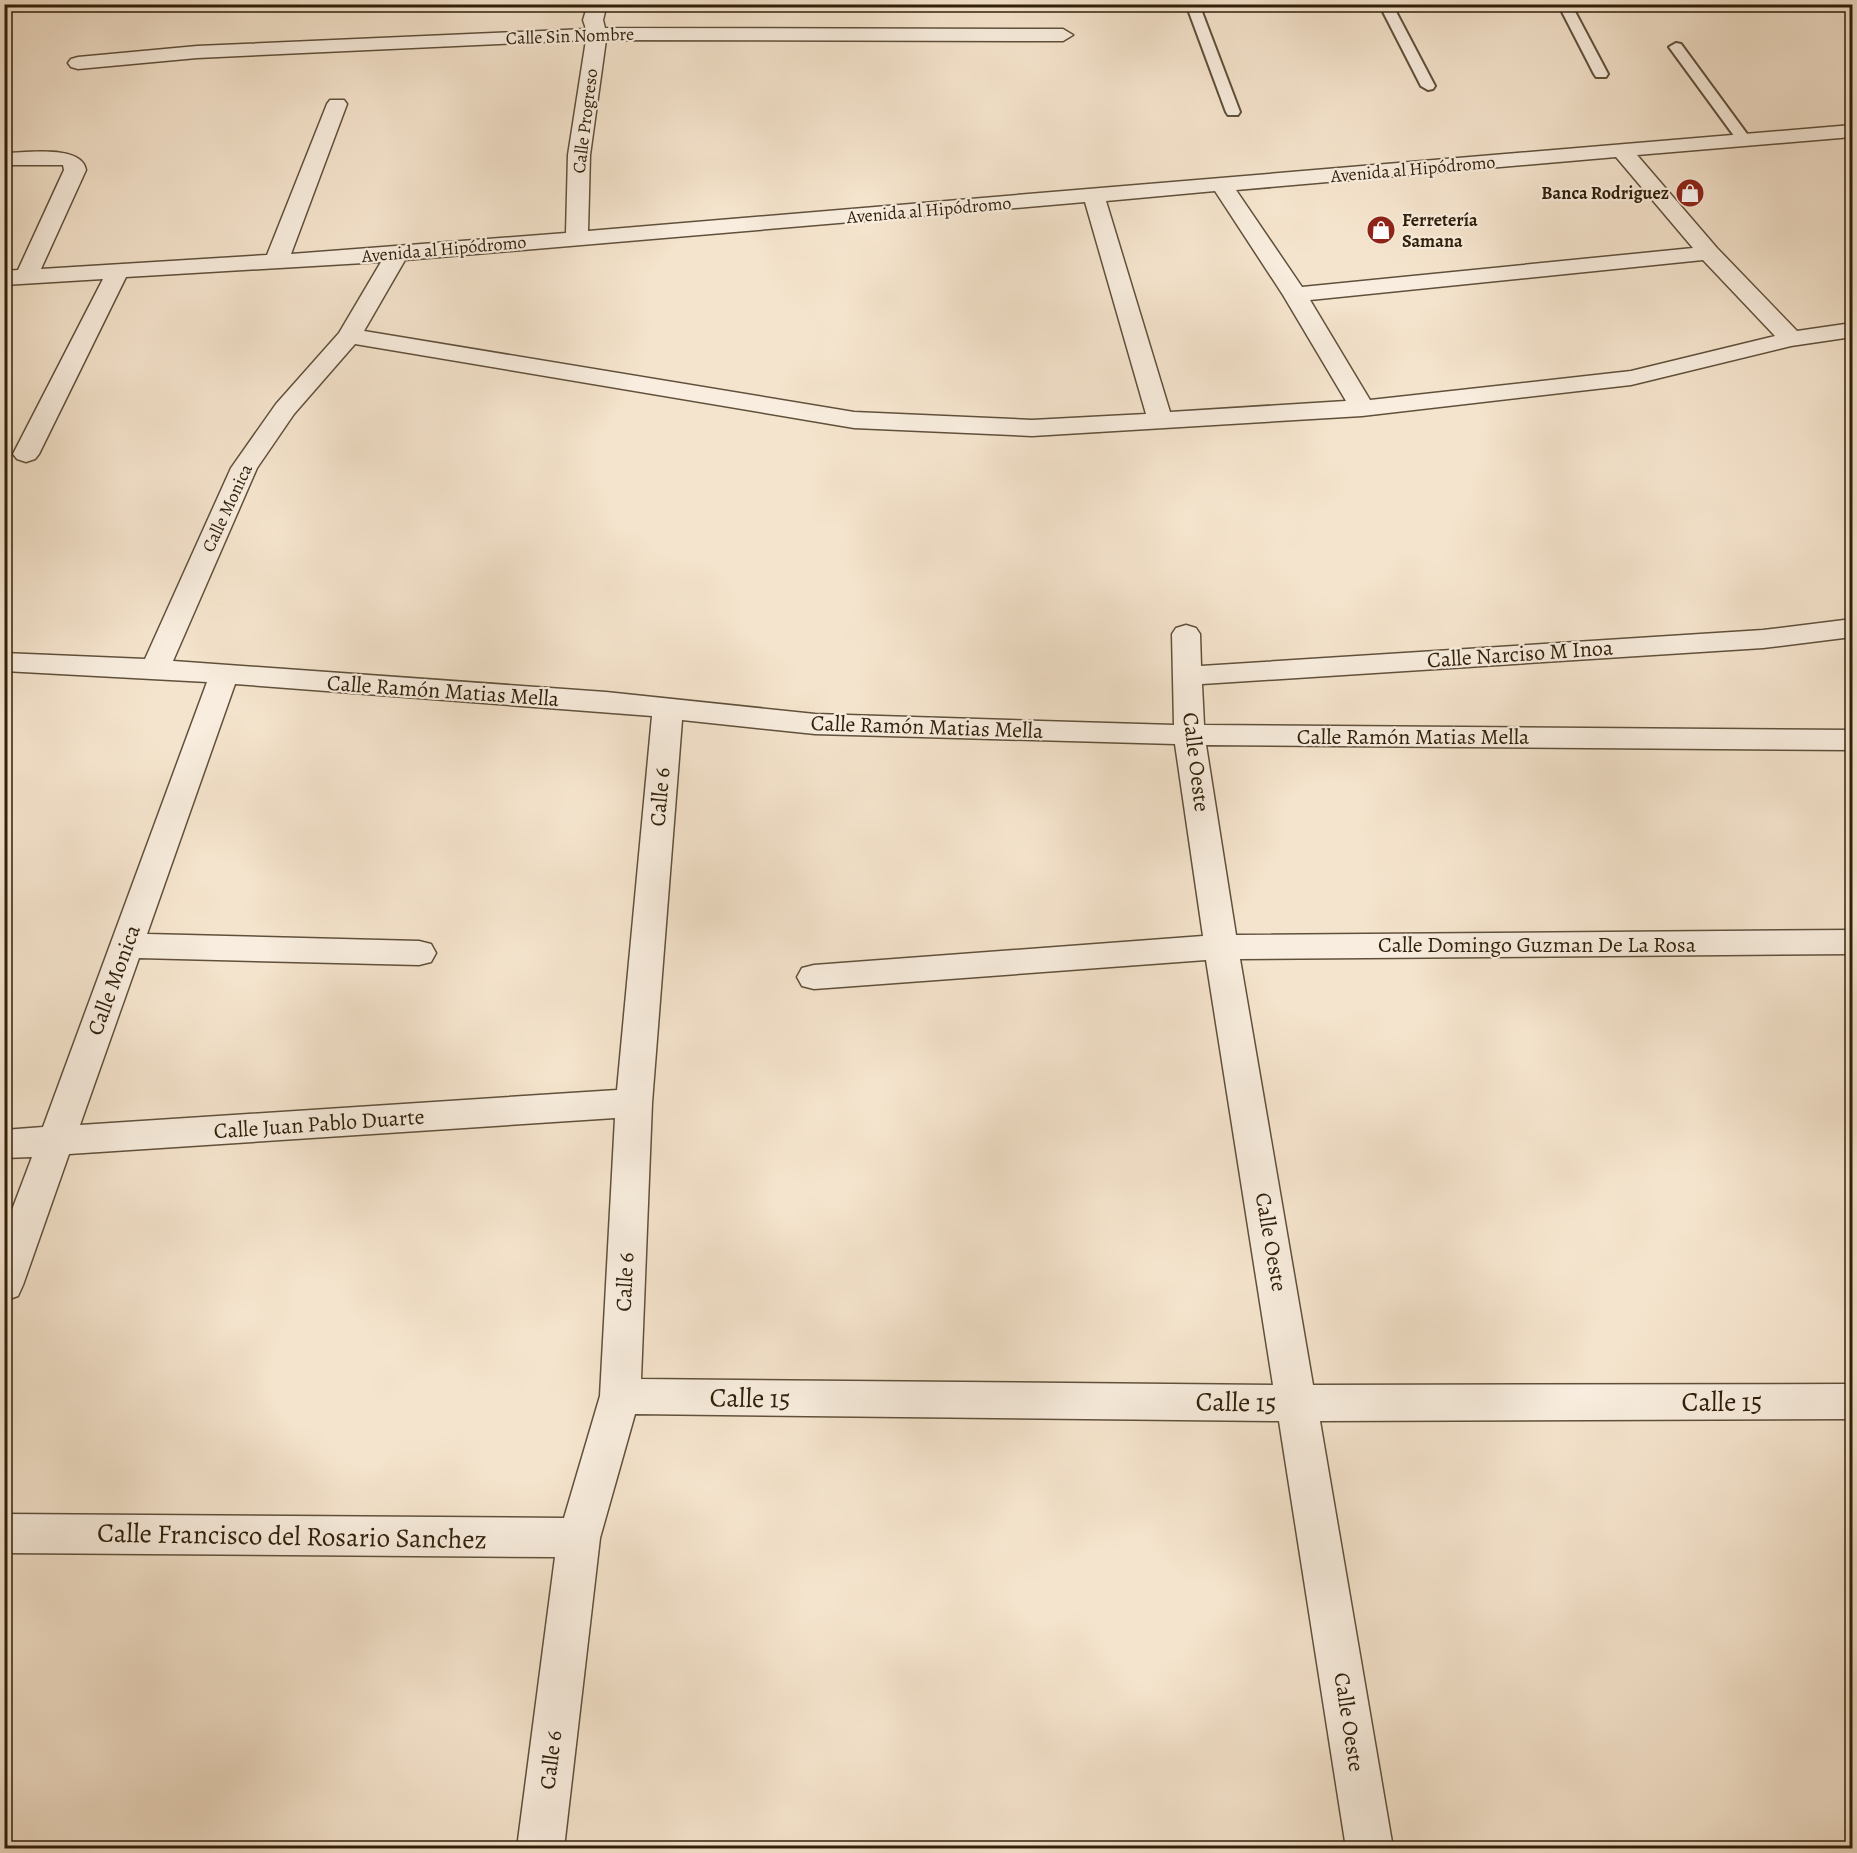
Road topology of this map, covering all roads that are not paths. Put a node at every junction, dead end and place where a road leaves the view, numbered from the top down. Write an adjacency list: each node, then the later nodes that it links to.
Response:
1 (598, 4): 5 (street, Calle Progreso)
2 (1192, 4): 12 (lane)
3 (1385, 4): 10 (lane)
4 (1564, 4): 9 (lane)
5 (597, 34): 6 (street, Calle Sin Nombre); 8 (street, Calle Sin Nombre); 19 (street, Calle Progreso)
6 (1064, 34)
7 (1676, 47): 14 (lane)
8 (78, 63)
9 (1601, 74)
10 (1428, 86)
11 (337, 104): 22 (street)
12 (1233, 112)
13 (1852, 131): 14 (street, Avenida al Hipódromo)
14 (1745, 141): 15 (street, Avenida al Hipódromo)
15 (1622, 151): 17 (street, Avenida al Hipódromo); 20 (street)
16 (4, 159): 24 (street)
17 (1222, 185): 18 (street, Avenida al Hipódromo); 25 (street)
18 (1094, 196): 19 (street, Avenida al Hipódromo); 30 (street)
19 (576, 239): 21 (street, Avenida al Hipódromo)
20 (1708, 253): 25 (street); 28 (street)
21 (397, 254): 22 (street, Avenida al Hipódromo); 27 (street, Calle Monica)
22 (276, 262): 23 (street, Avenida al Hipódromo)
23 (117, 273): 24 (street, Avenida al Hipódromo); 31 (street)
24 (15, 278)
25 (1295, 295): 29 (street)
26 (1852, 330): 28 (street)
27 (349, 336): 30 (street); 35 (street, Calle Monica)
28 (1791, 339): 29 (street)
29 (1362, 408): 30 (street)
30 (1160, 420)
31 (26, 454)
32 (1852, 628): 37 (street, Calle Narciso M Inoa)
33 (1186, 634): 37 (street, Calle Oeste)
34 (4, 662): 35 (street, Calle Ramón Matias Mella)
35 (155, 669): 36 (street, Calle Ramón Matias Mella)
36 (224, 675): 38 (street, Calle Ramón Matias Mella); 42 (street, Calle Monica)
37 (1187, 676): 39 (street, Calle Oeste)
38 (668, 709): 39 (street, Calle Ramón Matias Mella); 46 (street, Calle 6)
39 (1189, 735): 40 (street, Calle Ramón Matias Mella); 43 (street, Calle Oeste)
40 (1852, 740)
41 (1852, 942): 43 (street, Calle Domingo Guzman De La Rosa)
42 (126, 945): 44 (street); 47 (street, Calle Monica)
43 (1221, 947): 45 (street, Calle Domingo Guzman De La Rosa); 52 (street, Calle Oeste)
44 (419, 953)
45 (814, 977)
46 (634, 1104): 47 (street, Calle Juan Pablo Duarte); 50 (street, Calle 6)
47 (56, 1141): 48 (street, Calle Juan Pablo Duarte); 49 (street, Calle Monica)
48 (4, 1144)
49 (4, 1285)
50 (620, 1396): 52 (street, Calle 15); 54 (street, Calle 6)
51 (1852, 1401): 52 (street, Calle 15)
52 (1298, 1402): 56 (street, Calle Oeste)
53 (4, 1533): 54 (street, Calle Francisco del Rosario Sanchez)
54 (579, 1539): 55 (street, Calle 6)
55 (541, 1848)
56 (1370, 1848)

